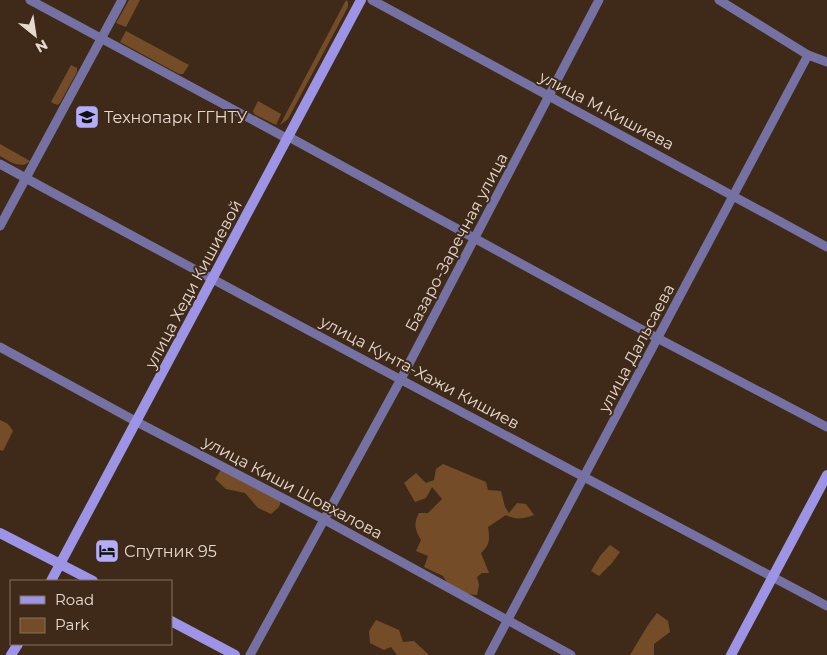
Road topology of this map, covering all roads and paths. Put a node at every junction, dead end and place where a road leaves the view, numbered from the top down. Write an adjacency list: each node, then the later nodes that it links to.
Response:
1 (30, 0): 7 (street)
2 (122, 0): 7 (street)
3 (372, 0): 10 (street, улица М.Кишиева)
4 (599, 0): 10 (street, Базаро-Заречная улица)
5 (719, 0): 8 (street)
6 (359, 1): 11 (main road, улица Хеди Кишиевой)
7 (102, 38): 11 (street); 13 (street)
8 (808, 55): 9 (street); 14 (street, улица Дальсаева)
9 (827, 62)
10 (549, 96): 14 (street, улица М.Кишиева); 16 (street, Базаро-Заречная улица)
11 (288, 138): 16 (street); 18 (main road, улица Хеди Кишиевой)
12 (0, 164): 13 (street, улица Кунта-Хажи Кишиев)
13 (26, 178): 15 (street); 18 (street, улица Кунта-Хажи Кишиев)
14 (732, 195): 17 (street, улица М.Кишиева); 19 (street, улица Дальсаева)
15 (0, 226)
16 (474, 239): 19 (street); 21 (street, Базаро-Заречная улица)
17 (827, 247)
18 (212, 280): 21 (street, улица Кунта-Хажи Кишиев); 22 (main road, улица Хеди Кишиевой)
19 (659, 339): 23 (street); 24 (street, улица Дальсаева)
20 (0, 346): 22 (street, улица Киши Шовхалова)
21 (402, 379): 24 (street, улица Кунта-Хажи Кишиев); 26 (street, Базаро-Заречная улица)
22 (138, 422): 26 (street, улица Киши Шовхалова); 28 (main road, улица Хеди Кишиевой)
23 (827, 427)
24 (584, 475): 29 (street, улица Кунта-Хажи Кишиев); 33 (street, улица Дальсаева)
25 (827, 475): 29 (main road)
26 (325, 520): 33 (street, улица Киши Шовхалова); 36 (street, Базаро-Заречная улица)
27 (0, 533): 28 (main road)
28 (61, 565): 30 (main road, улица Хеди Кишиевой); 31 (main road)
29 (773, 577): 32 (street, улица Кунта-Хажи Кишиев); 39 (main road)
30 (52, 580)
31 (91, 580)
32 (827, 606)
33 (507, 620): 37 (street, улица Дальсаева); 38 (street, улица Киши Шовхалова)
34 (172, 622): 35 (main road)
35 (235, 655)
36 (250, 655)
37 (490, 655)
38 (571, 655)
39 (731, 655)

